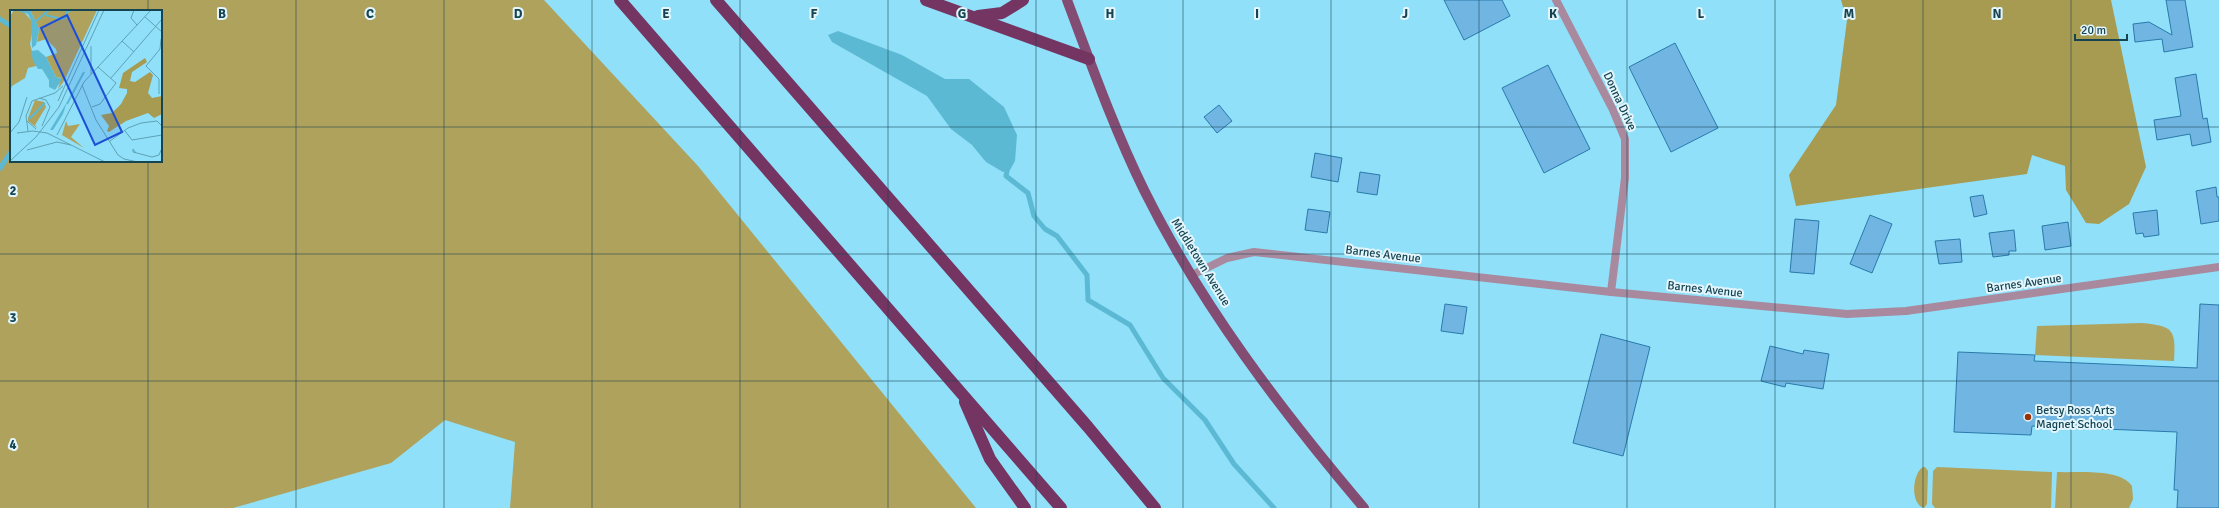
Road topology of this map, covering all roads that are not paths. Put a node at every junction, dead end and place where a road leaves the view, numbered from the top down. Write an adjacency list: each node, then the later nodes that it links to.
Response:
1 (620, 0): 12 (highway)
2 (716, 0): 15 (highway)
3 (926, 0): 7 (highway)
4 (1023, 0): 7 (highway)
5 (1067, 0): 8 (main road, Middletown Avenue)
6 (1556, 0): 11 (street, Donna Drive)
7 (971, 16): 8 (highway)
8 (1089, 59): 10 (main road, Middletown Avenue)
9 (2219, 267): 11 (street, Barnes Avenue)
10 (1192, 275): 11 (street, Barnes Avenue); 16 (main road, Middletown Avenue)
11 (1611, 292)
12 (963, 395): 13 (highway); 14 (highway)
13 (1025, 508)
14 (1061, 508)
15 (1155, 508)
16 (1364, 508)

